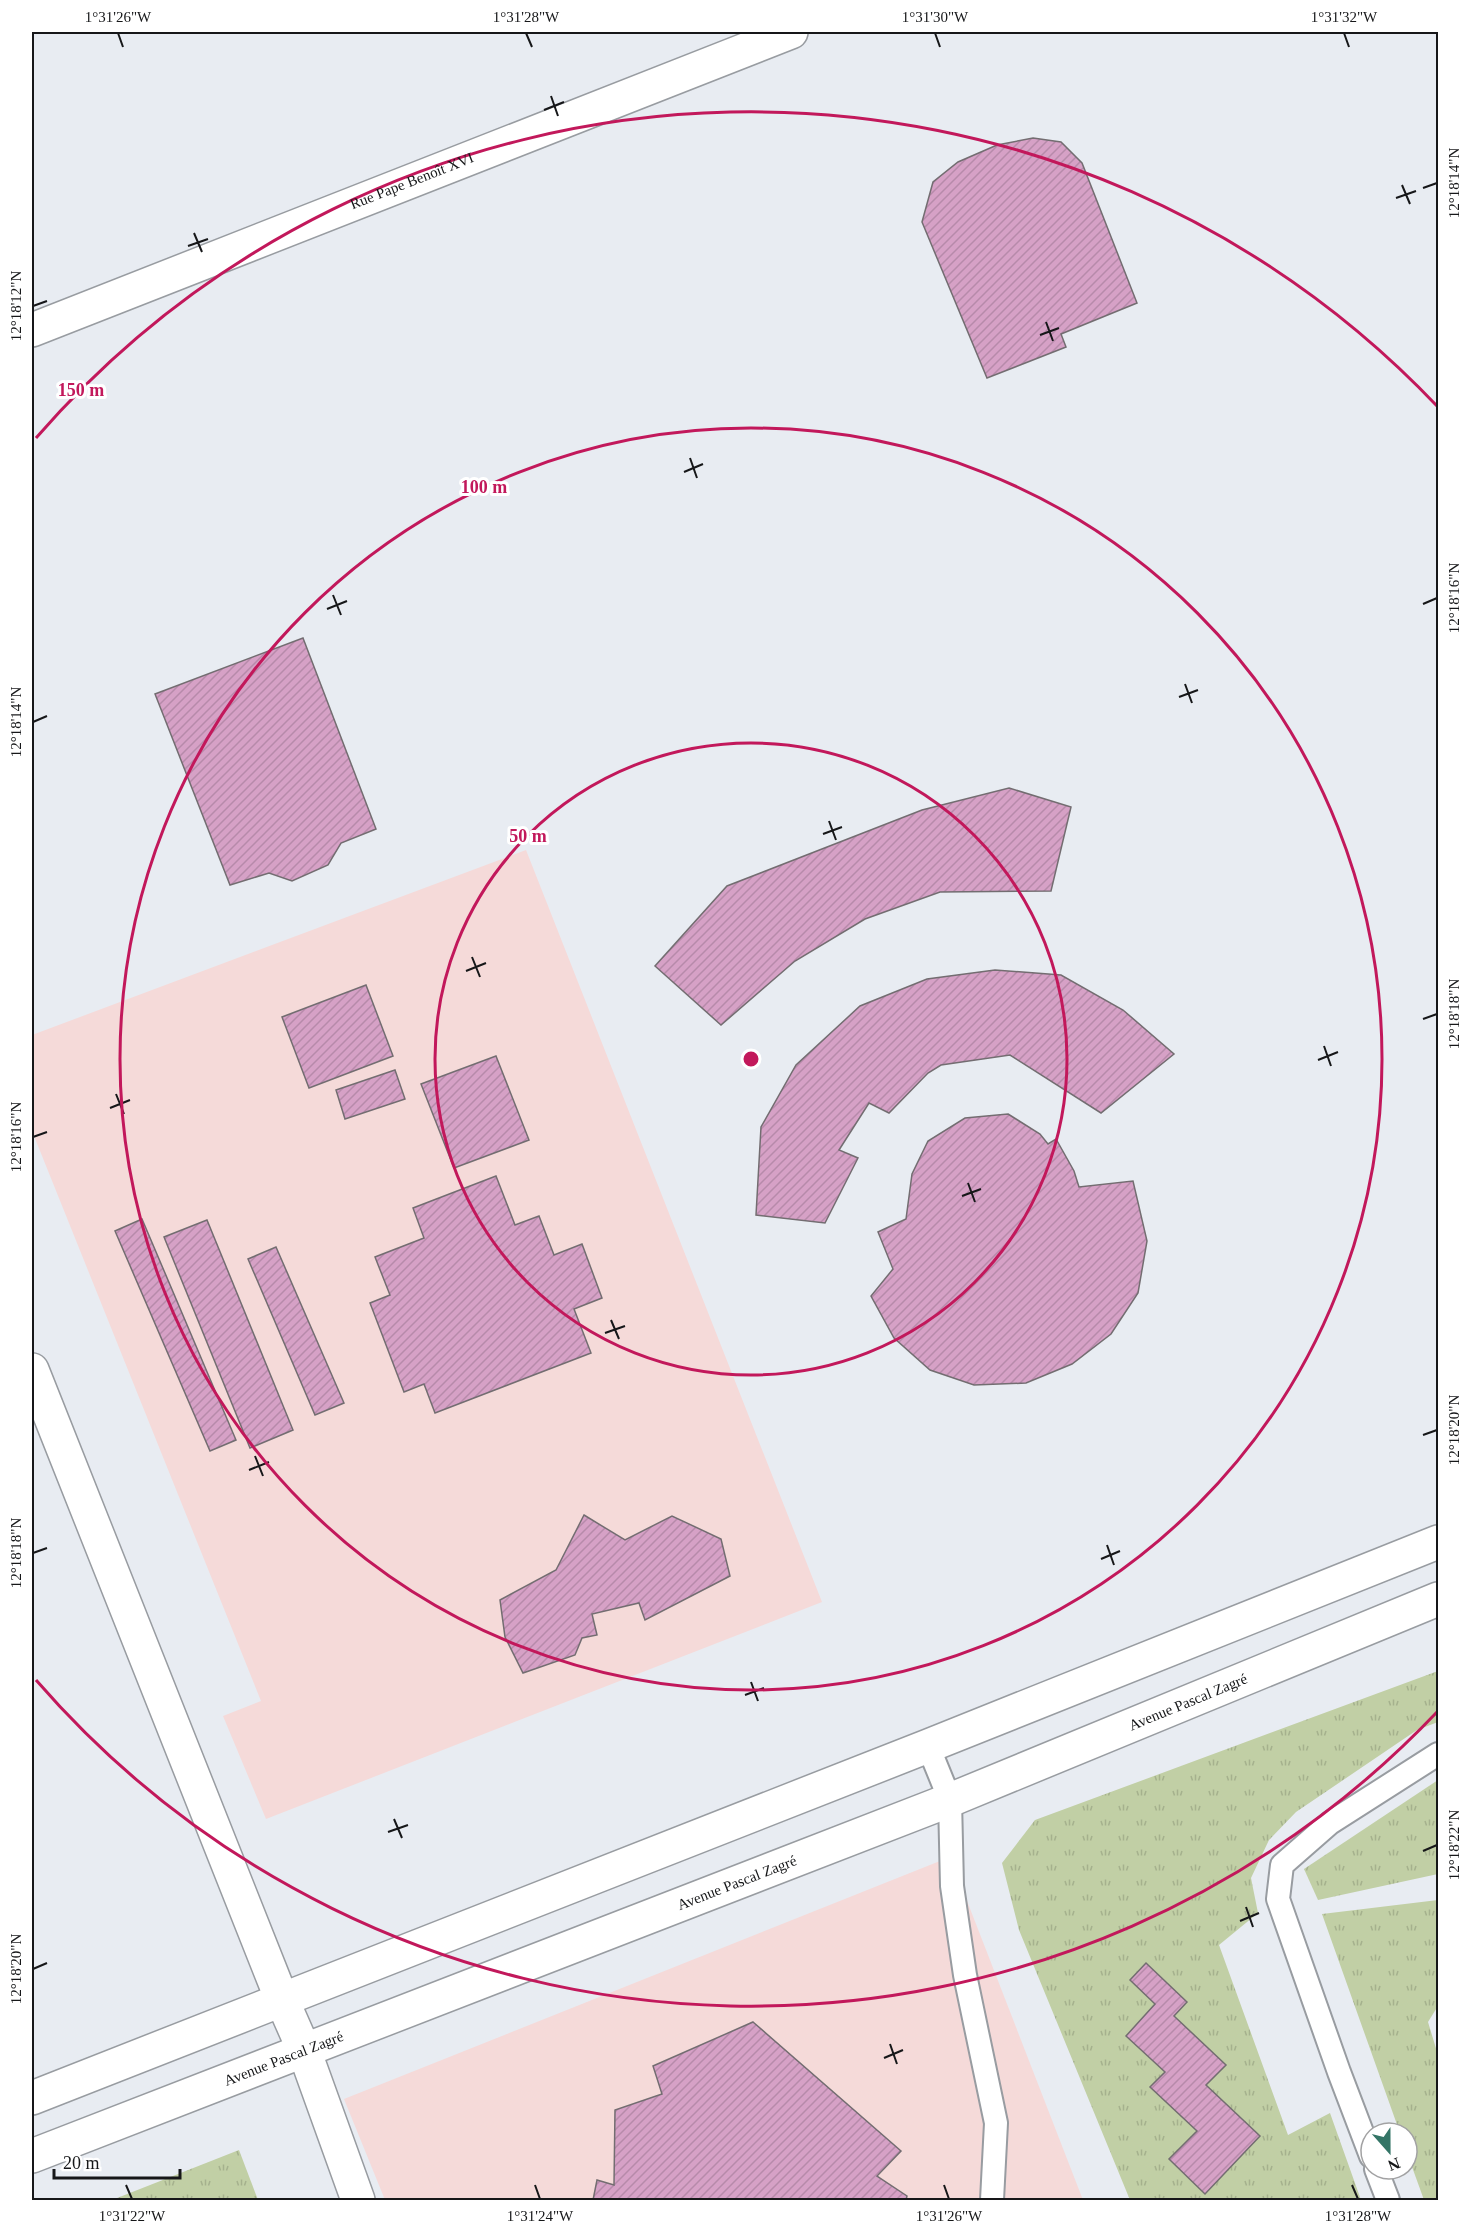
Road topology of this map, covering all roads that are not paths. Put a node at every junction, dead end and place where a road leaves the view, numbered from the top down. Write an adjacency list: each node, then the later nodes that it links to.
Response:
1 (791, 32): 2 (main road, Rue Pape Benoît XVI)
2 (32, 330)
3 (32, 1370): 9 (main road)
4 (1438, 1542): 6 (main road)
5 (1438, 1599): 8 (main road, Avenue Pascal Zagré)
6 (928, 1746): 8 (lane); 9 (main road)
7 (1438, 1754): 12 (lane)
8 (950, 1800): 10 (main road, Avenue Pascal Zagré); 16 (lane)
9 (282, 2000): 10 (main road); 11 (main road)
10 (304, 2050): 13 (main road, Avenue Pascal Zagré); 15 (main road)
11 (32, 2097)
12 (1359, 2124)
13 (32, 2156)
14 (1381, 2181): 17 (lane)
15 (358, 2200)
16 (992, 2200)
17 (1388, 2200)

